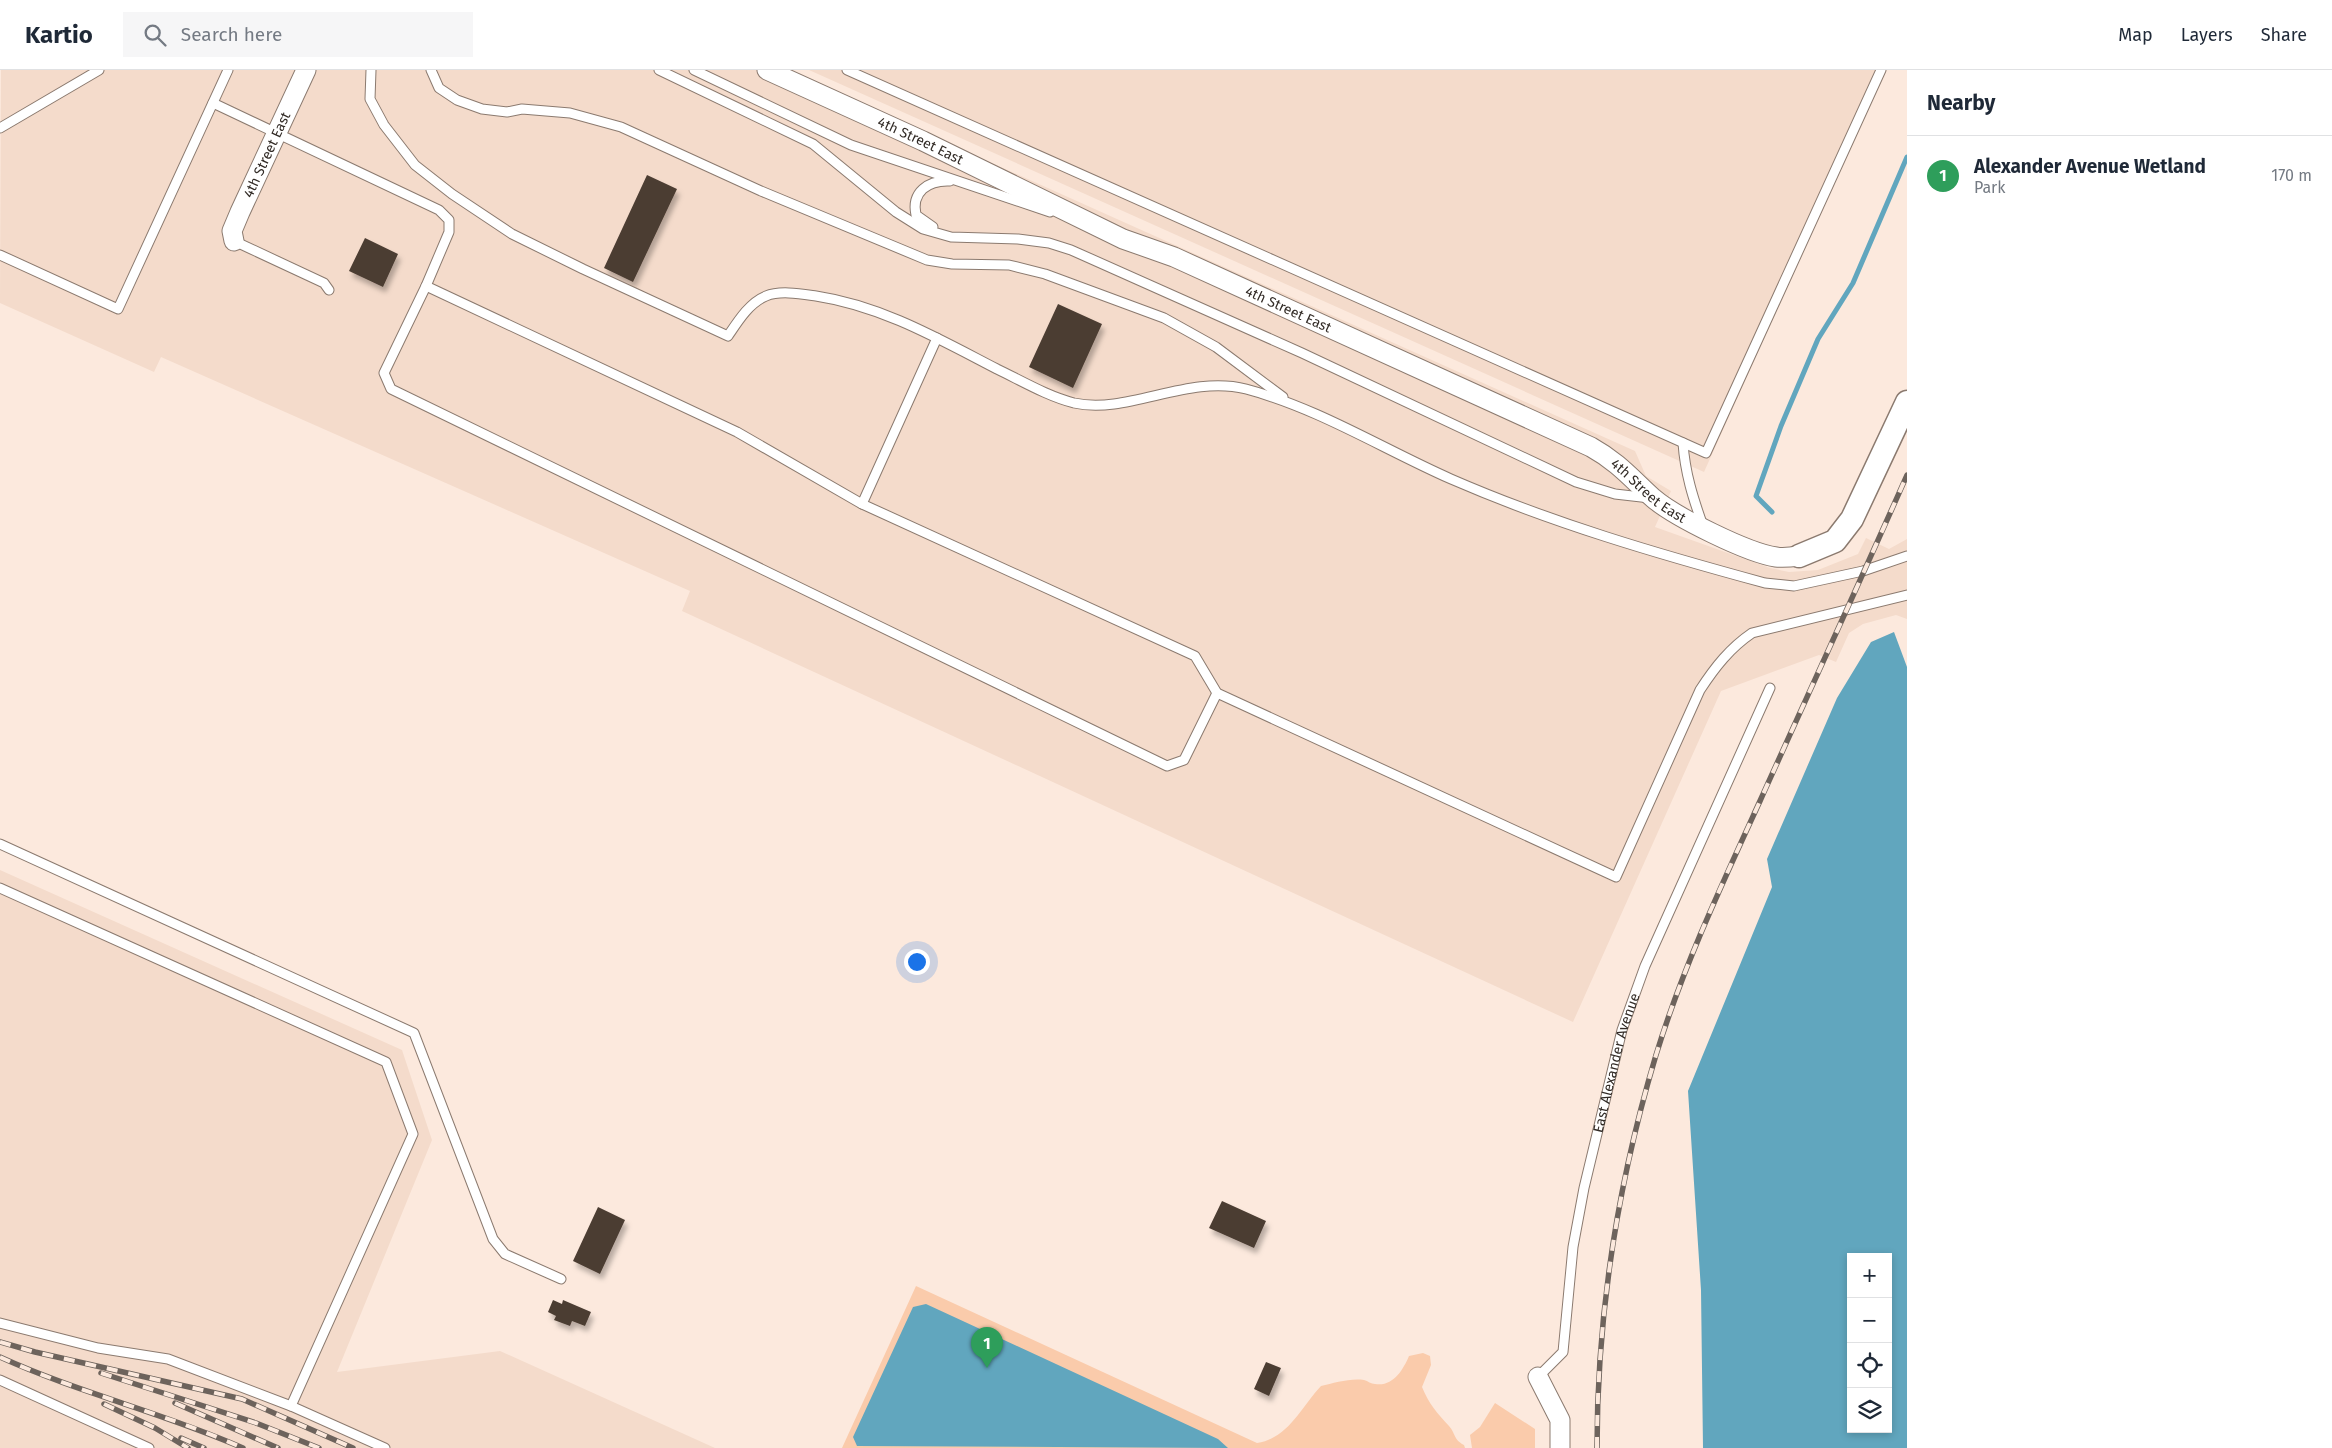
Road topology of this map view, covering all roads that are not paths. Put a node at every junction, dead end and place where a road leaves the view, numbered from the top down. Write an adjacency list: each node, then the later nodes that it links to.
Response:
1 (99, 70): 12 (lane)
2 (228, 70): 11 (lane)
3 (306, 70): 13 (street, 4th Street East)
4 (371, 70): 21 (lane)
5 (431, 70): 22 (lane)
6 (659, 70): 15 (lane)
7 (694, 70): 14 (lane)
8 (767, 70): 16 (street, 4th Street East)
9 (847, 70): 24 (lane)
10 (1880, 70): 24 (lane)
11 (213, 103): 13 (lane); 18 (lane)
12 (0, 128)
13 (277, 133): 17 (street, 4th Street East); 19 (lane)
14 (963, 182): 15 (lane); 16 (lane)
15 (951, 237): 25 (lane)
16 (1123, 239): 25 (street, 4th Street East)
17 (234, 241): 20 (lane)
18 (0, 255)
19 (426, 286): 26 (lane); 32 (lane)
20 (329, 290)
21 (937, 338): 22 (lane); 26 (lane)
22 (1289, 402): 29 (lane)
23 (1907, 402): 28 (street)
24 (1683, 443): 27 (lane)
25 (1654, 499): 27 (street, 4th Street East)
26 (862, 504): 32 (lane)
27 (1704, 528): 28 (street, 4th Street East)
28 (1799, 556)
29 (1907, 556)
30 (1907, 595): 32 (lane)
31 (1770, 688): 37 (lane, East Alexander Avenue)
32 (1216, 693)
33 (0, 844): 35 (lane)
34 (0, 888): 39 (lane)
35 (561, 1279)
36 (0, 1323): 39 (lane)
37 (1538, 1377): 42 (street, East Alexander Avenue)
38 (0, 1380): 40 (lane)
39 (291, 1406): 41 (lane)
40 (149, 1448)
41 (385, 1448)
42 (1560, 1448)

